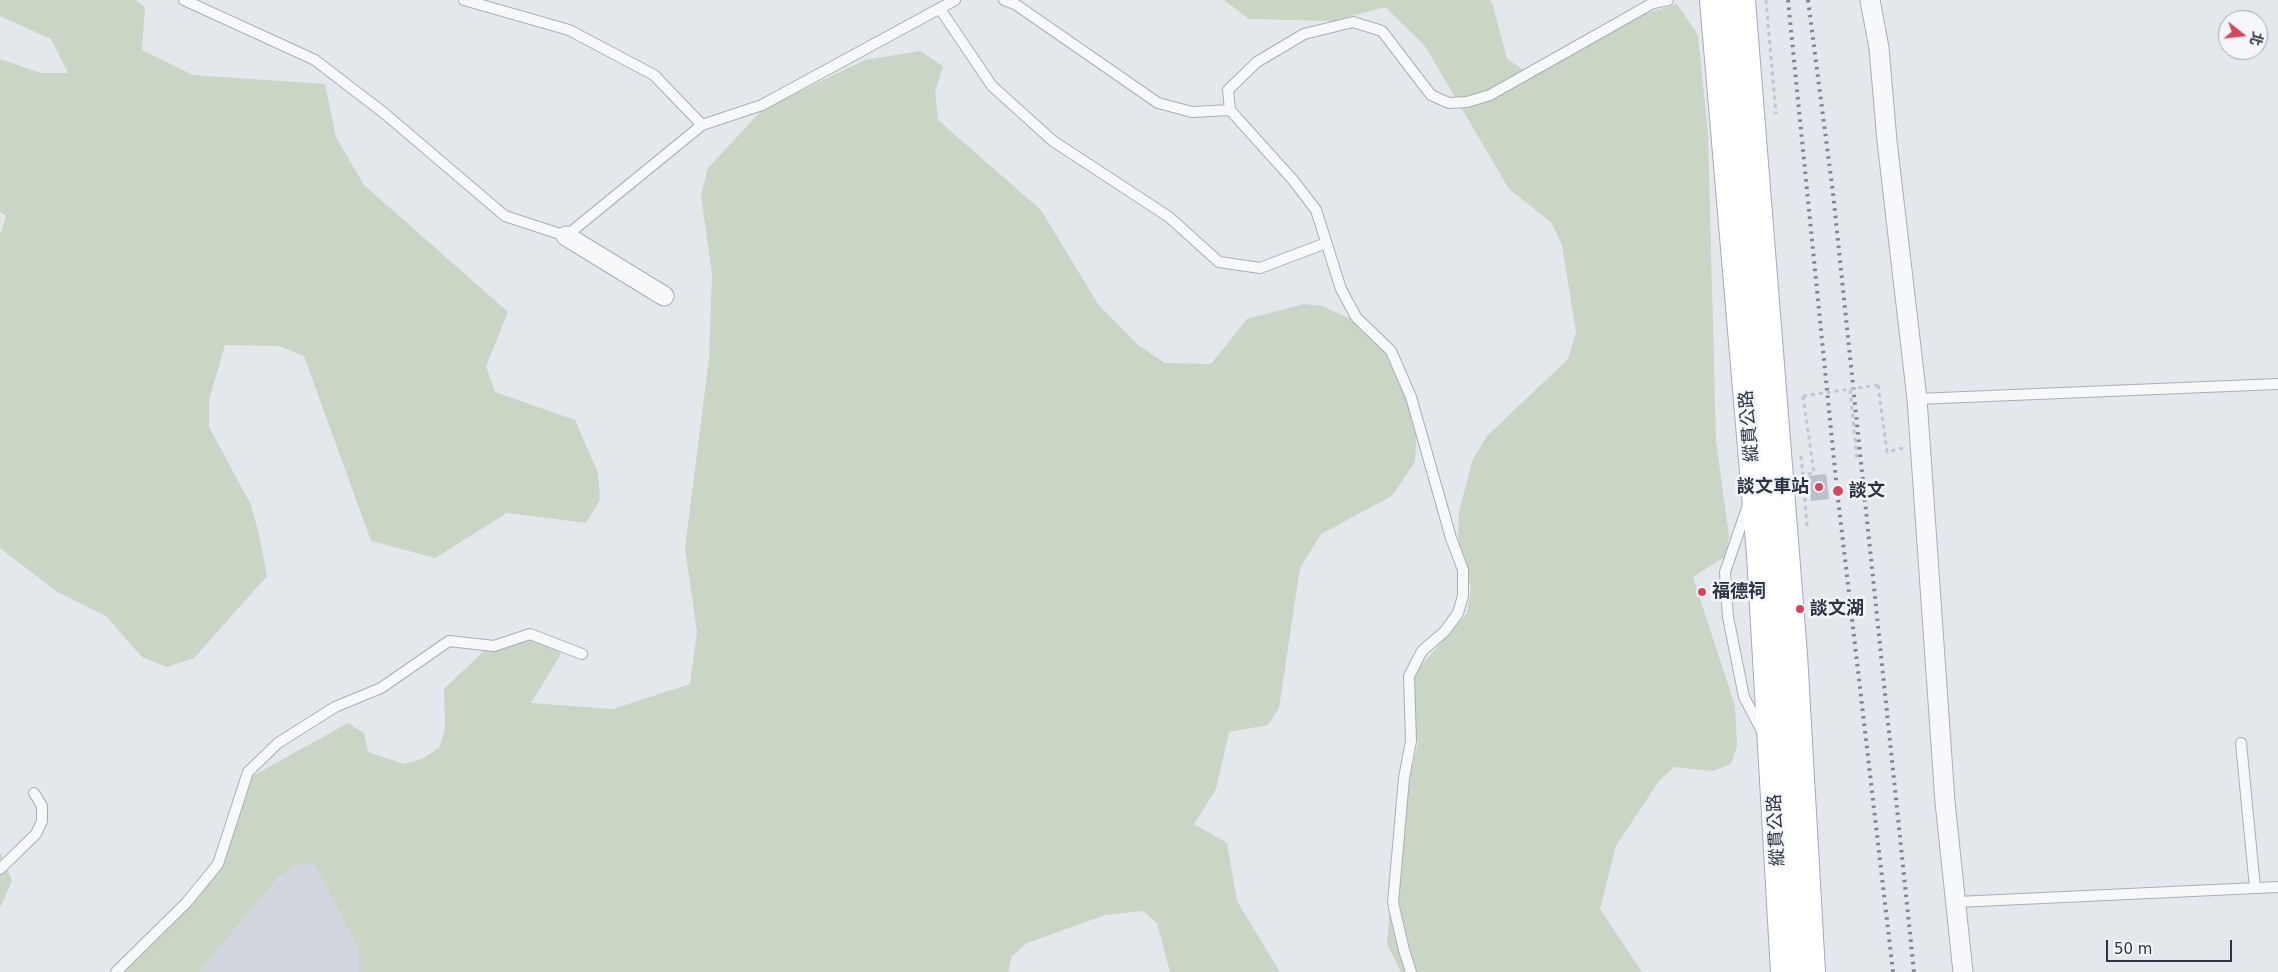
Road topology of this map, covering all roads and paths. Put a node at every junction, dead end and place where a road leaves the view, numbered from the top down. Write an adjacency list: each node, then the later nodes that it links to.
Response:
1 (184, 0): 14 (lane)
2 (464, 0): 13 (lane)
3 (954, 0): 10 (lane)
4 (1004, 0): 11 (lane)
5 (1668, 0): 11 (lane)
6 (1714, 0): 22 (main road, 縱貫公路)
7 (1741, 0): 24 (main road, 縱貫公路)
8 (1766, 0): 12 (path)
9 (1870, 0): 19 (street)
10 (940, 9): 13 (lane); 15 (lane)
11 (1230, 110): 15 (lane)
12 (1776, 114)
13 (702, 125): 14 (lane)
14 (566, 236): 16 (street)
15 (1326, 243): 34 (lane)
16 (664, 296)
17 (2278, 384): 19 (lane)
18 (1850, 390): 20 (path, bridge); 21 (path); 23 (path, bridge)
19 (1917, 399): 32 (street)
20 (1887, 452)
21 (1856, 460)
22 (1755, 482): 24 (main road, 縱貫公路); 27 (lane)
23 (1806, 532)
24 (1773, 555): 27 (main road, 縱貫公路); 36 (main road, 縱貫公路)
25 (582, 654): 33 (lane)
26 (2240, 743): 31 (lane)
27 (1773, 752): 35 (main road, 縱貫公路)
28 (34, 792): 29 (lane)
29 (0, 870)
30 (2278, 887): 31 (lane)
31 (2255, 888): 32 (lane)
32 (1957, 902): 37 (street)
33 (116, 972)
34 (1411, 972)
35 (1785, 972)
36 (1812, 972)
37 (1963, 972)

